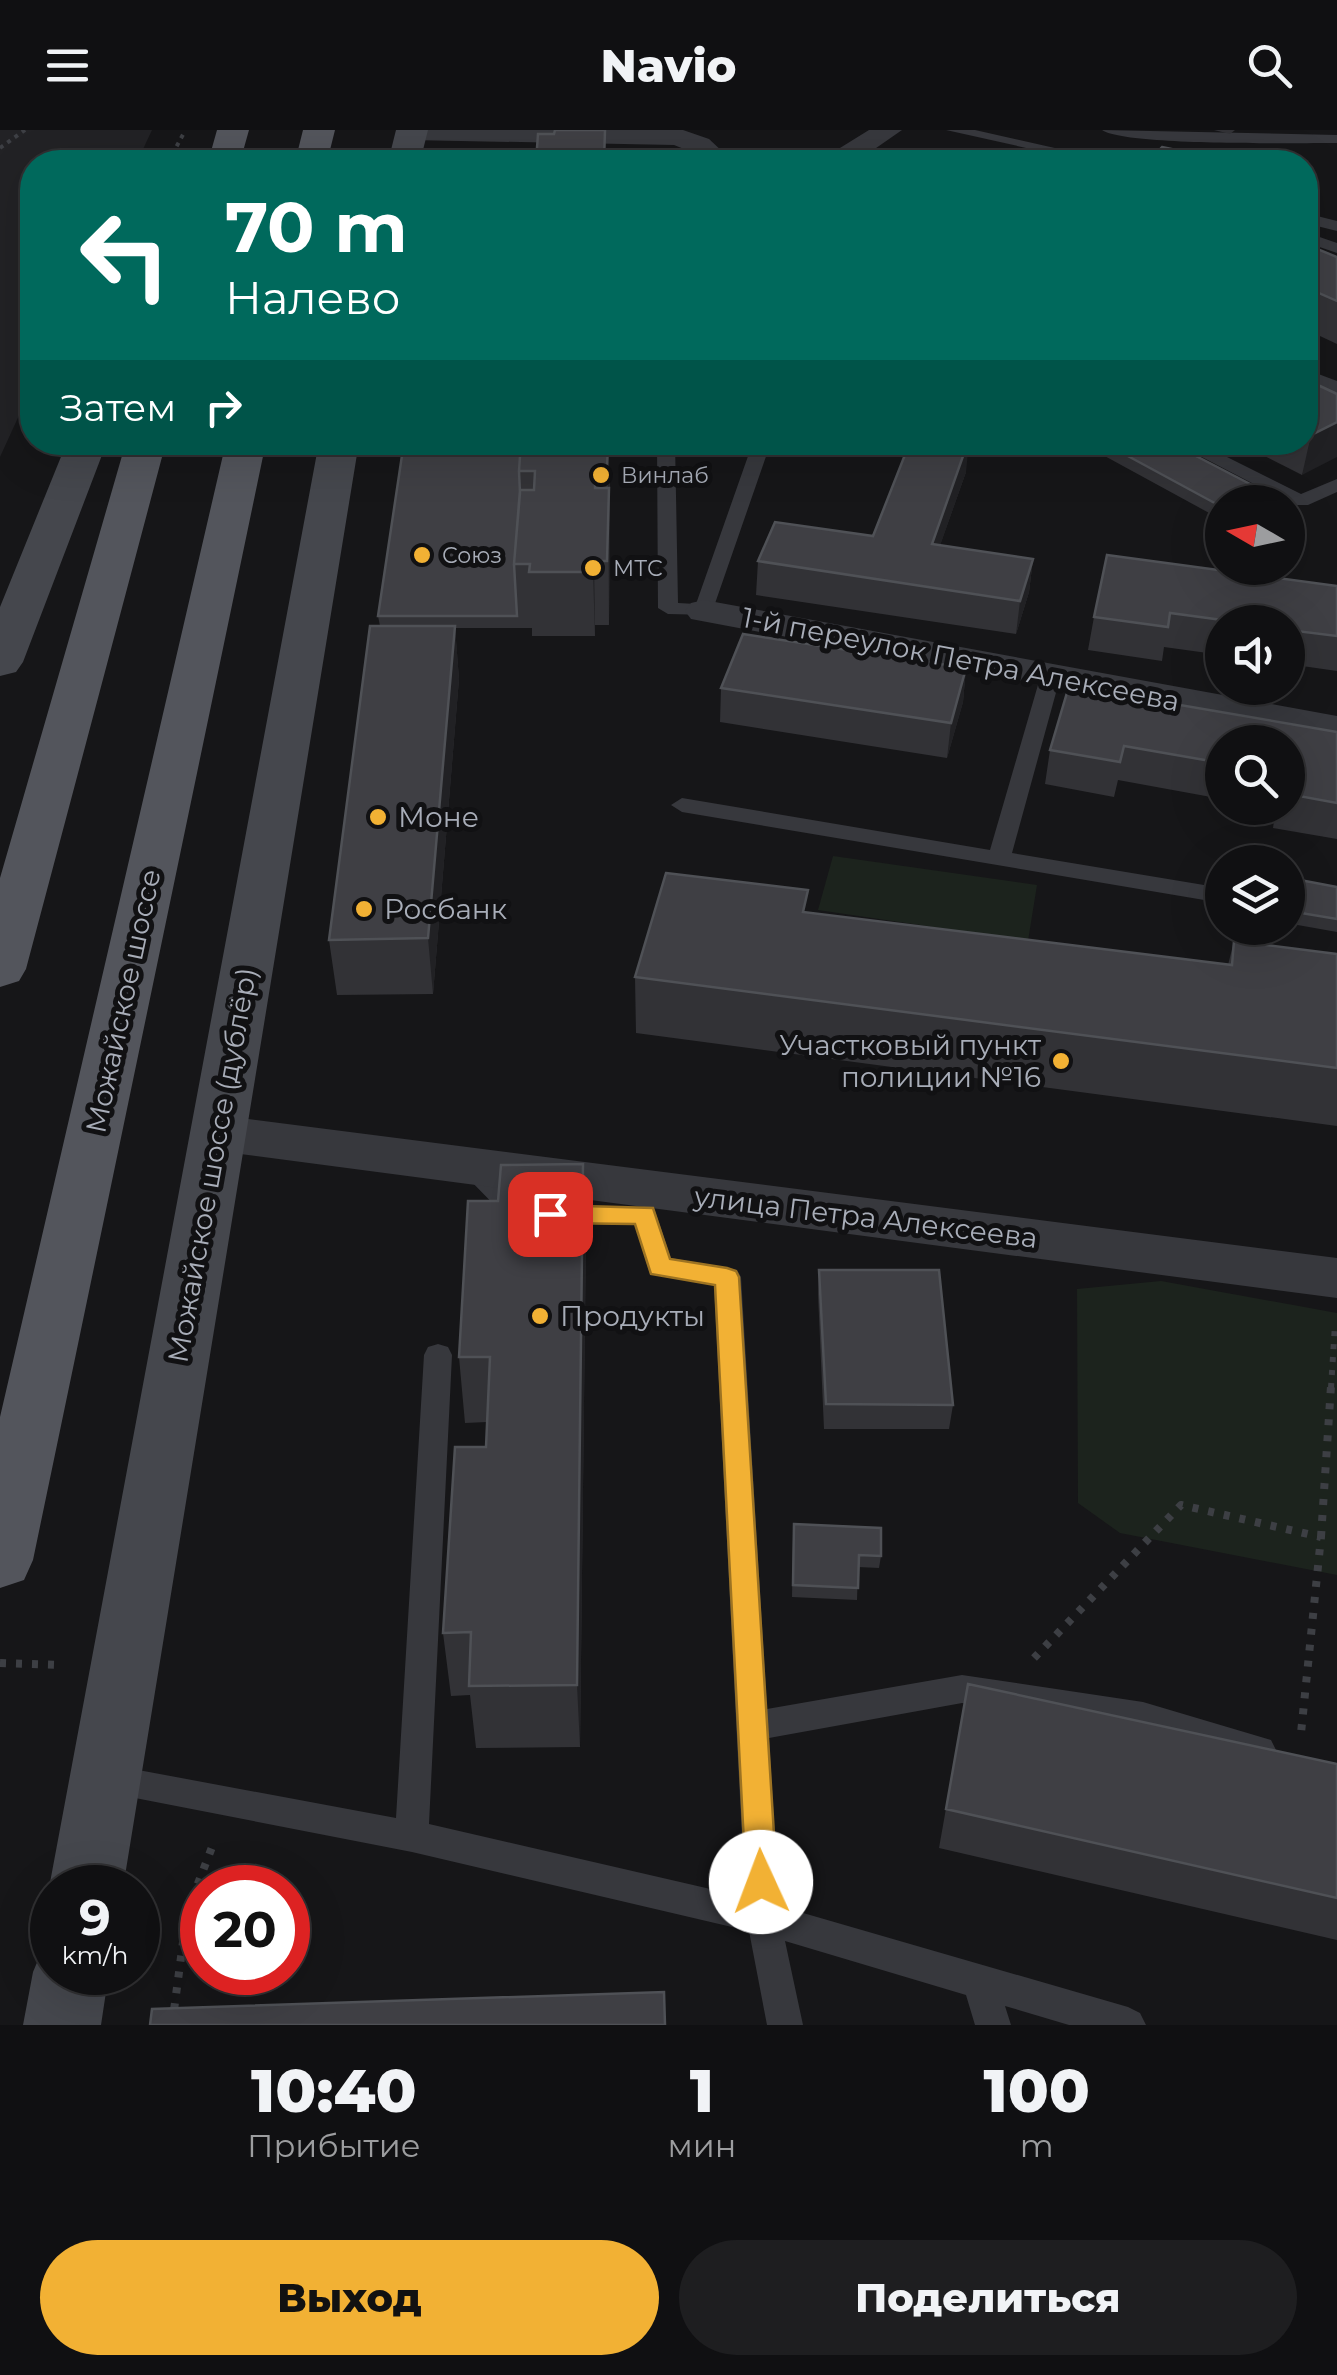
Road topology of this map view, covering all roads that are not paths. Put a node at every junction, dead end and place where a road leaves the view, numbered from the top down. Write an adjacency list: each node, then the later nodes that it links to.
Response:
1 (888, 130): 9 (street)
2 (953, 130): 10 (lane)
3 (1109, 130): 4 (lane)
4 (1337, 139)
5 (409, 142): 6 (street)
6 (485, 150)
7 (527, 150): 8 (street)
8 (706, 150)
9 (856, 150)
10 (1050, 150)
11 (81, 455): 19 (main road)
12 (142, 455): 27 (main road)
13 (243, 455): 32 (main road, Можайское шоссе)
14 (334, 455): 28 (main road, Можайское шоссе (дублёр))
15 (666, 455): 20 (lane)
16 (758, 455): 20 (lane)
17 (1208, 455): 18 (lane)
18 (1337, 485)
19 (13, 595): 21 (main road)
20 (704, 612): 22 (street, 1-й переулок Петра Алексеева)
21 (0, 662)
22 (1050, 678): 23 (street, 1-й переулок Петра Алексеева); 25 (lane)
23 (1337, 728)
24 (682, 805): 25 (lane)
25 (999, 858): 26 (lane)
26 (1205, 893)
27 (0, 969)
28 (217, 1133): 29 (street, улица Петра Алексеева); 35 (main road, Можайское шоссе (дублёр))
29 (473, 1166): 30 (street, улица Петра Алексеева); 33 (lane)
30 (1337, 1278)
31 (438, 1355): 36 (lane)
32 (0, 1560)
33 (755, 1726): 34 (lane); 38 (lane)
34 (1298, 1760)
35 (106, 1779): 36 (lane); 37 (main road, Можайское шоссе (дублёр))
36 (412, 1836): 38 (lane)
37 (90, 1865)
38 (763, 1918): 39 (lane); 42 (lane)
39 (980, 1982): 43 (lane); 44 (lane)
40 (67, 1995): 41 (main road)
41 (62, 2025)
42 (785, 2025)
43 (993, 2025)
44 (1128, 2025)

